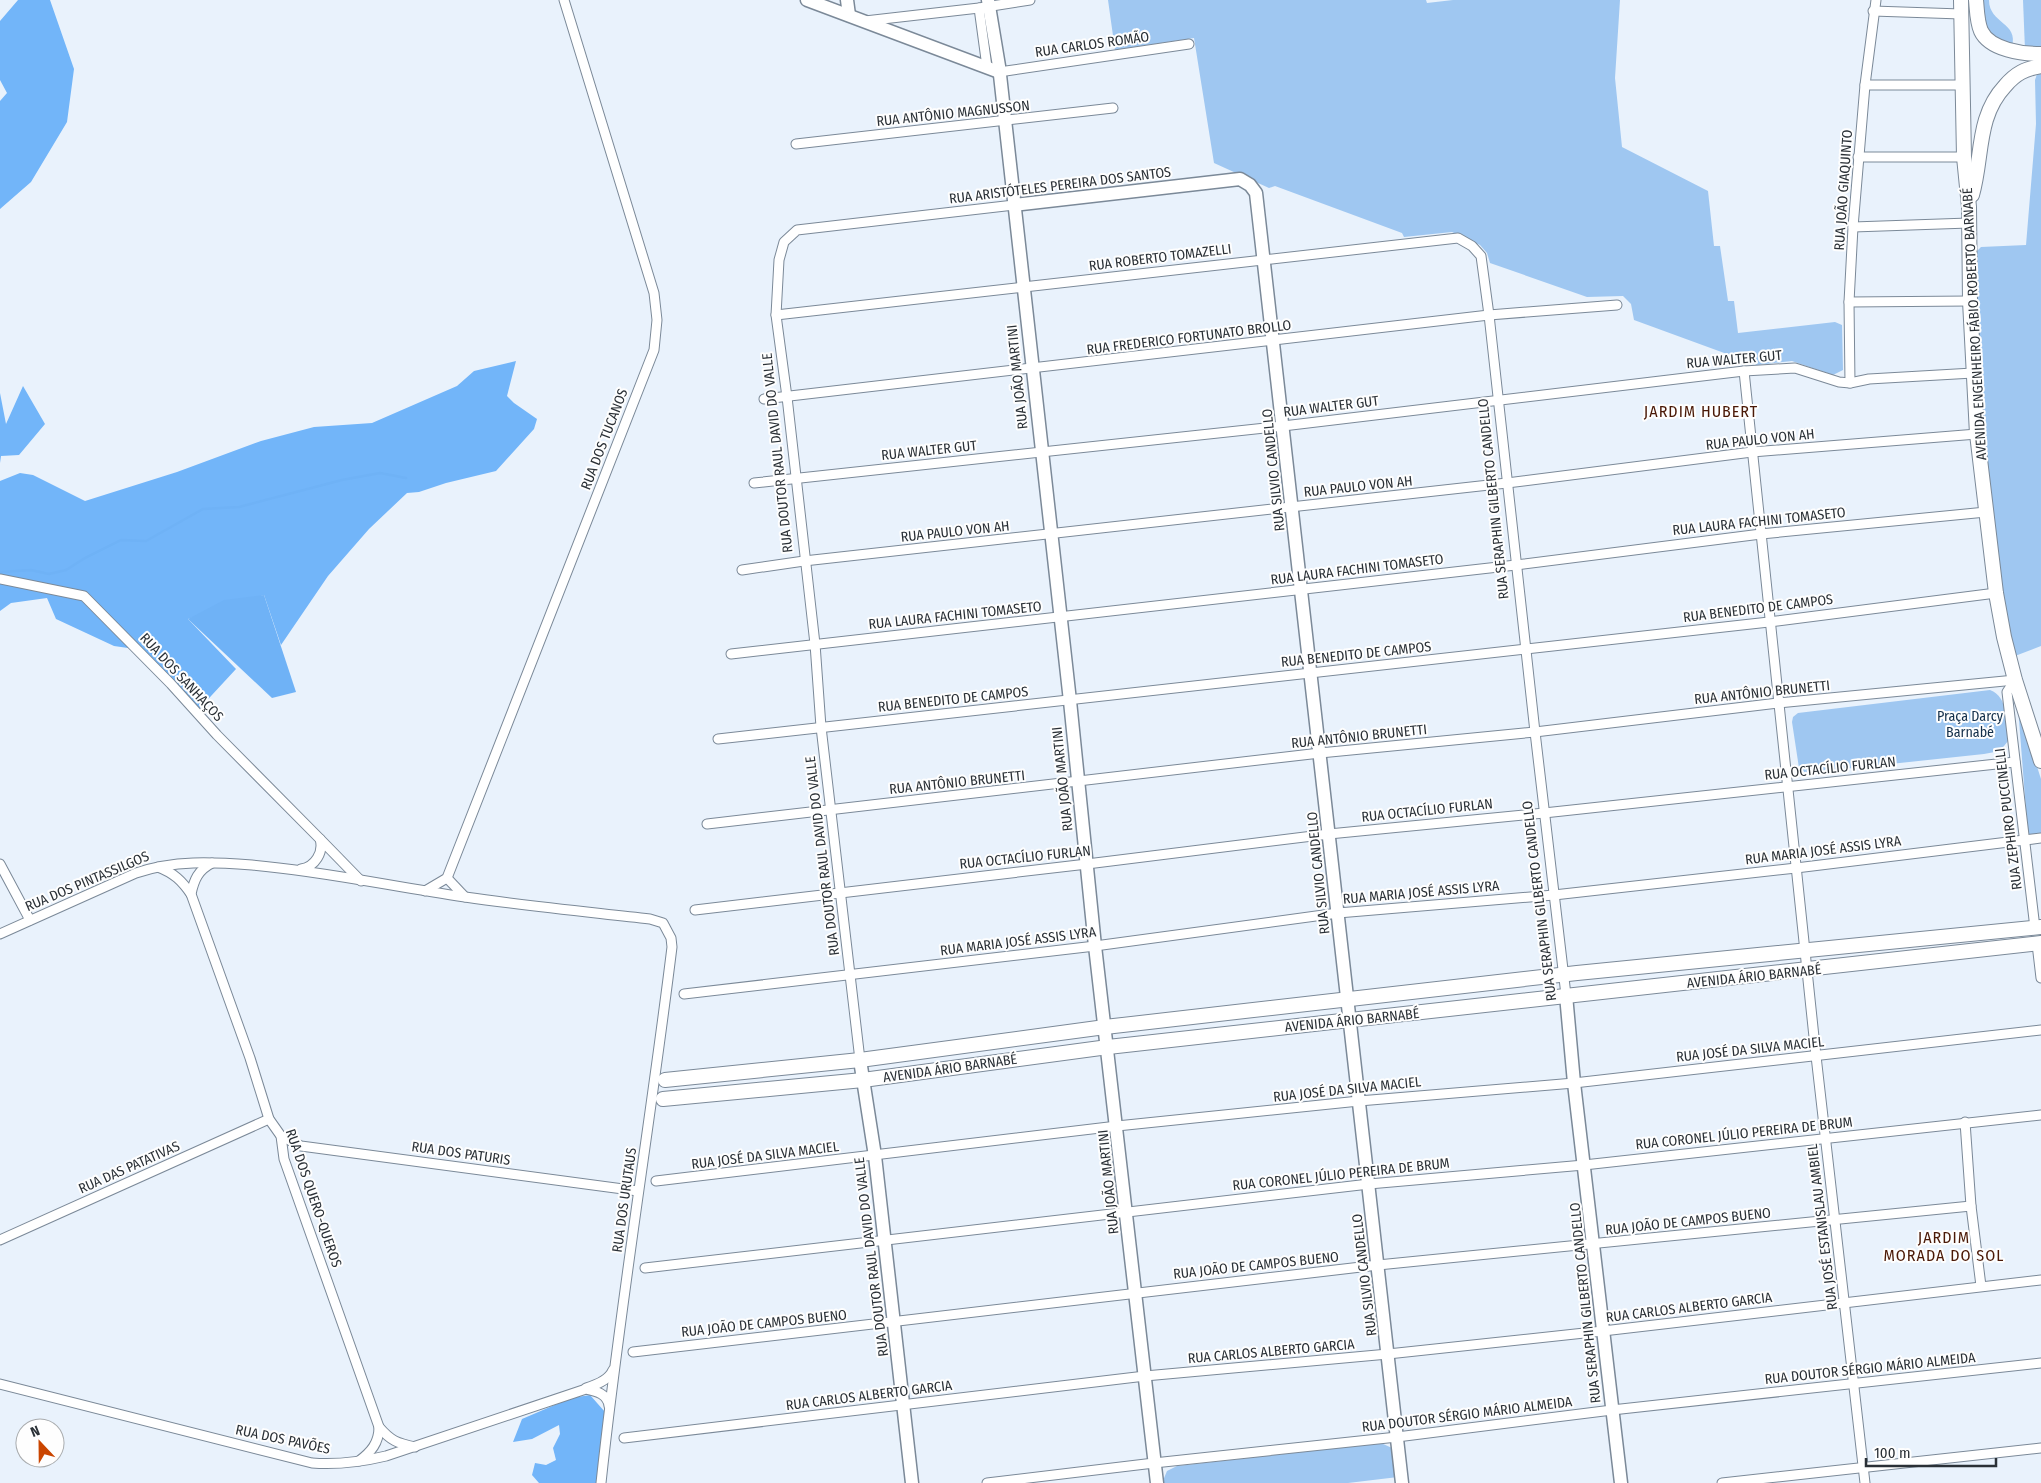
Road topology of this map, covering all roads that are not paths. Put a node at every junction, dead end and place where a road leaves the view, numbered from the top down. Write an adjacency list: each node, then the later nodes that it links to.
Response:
1 (564, 0): 90 (street, RUA DOS TUCANOS)
2 (807, 0): 10 (street)
3 (847, 0): 10 (street)
4 (1030, 0): 7 (street)
5 (1876, 0): 9 (street, RUA JOÃO GIAQUINTO)
6 (1976, 0): 13 (main road)
7 (985, 5): 11 (street); 15 (street, RUA JOÃO MARTINI)
8 (1961, 7): 9 (street); 17 (main road, AVENIDA ENGENHEIRO FÁBIO ROBERTO BARNABÉ)
9 (1873, 11): 16 (street, RUA JOÃO GIAQUINTO)
10 (849, 15): 11 (street)
11 (865, 21): 15 (street)
12 (1188, 44): 15 (street, RUA CARLOS ROMÃO)
13 (2041, 54)
14 (2041, 66): 24 (main road)
15 (993, 70): 19 (street, RUA JOÃO MARTINI)
16 (1865, 85): 17 (street); 21 (street, RUA JOÃO GIAQUINTO)
17 (1963, 85): 22 (main road, AVENIDA ENGENHEIRO FÁBIO ROBERTO BARNABÉ)
18 (1114, 108): 19 (street, RUA ANTÔNIO MAGNUSSON)
19 (1004, 122): 20 (street, RUA ANTÔNIO MAGNUSSON); 23 (street, RUA JOÃO MARTINI)
20 (796, 144)
21 (1858, 157): 22 (street); 26 (street, RUA JOÃO GIAQUINTO)
22 (1964, 157): 24 (main road, AVENIDA ENGENHEIRO FÁBIO ROBERTO BARNABÉ)
23 (1014, 205): 27 (street, RUA ARISTÓTELES PEREIRA DOS SANTOS); 28 (street, RUA ARISTÓTELES PEREIRA DOS SANTOS); 29 (street, RUA JOÃO MARTINI)
24 (1969, 207): 25 (main road, AVENIDA ENGENHEIRO FÁBIO ROBERTO BARNABÉ)
25 (1969, 223): 26 (street); 30 (main road, AVENIDA ENGENHEIRO FÁBIO ROBERTO BARNABÉ)
26 (1853, 227): 31 (street, RUA JOÃO GIAQUINTO)
27 (797, 230): 33 (street, RUA DOUTOR RAUL DAVID DO VALLE)
28 (1265, 259): 29 (street, RUA ROBERTO TOMAZELLI); 34 (street, RUA ROBERTO TOMAZELLI); 35 (street, RUA SILVIO CANDELLO)
29 (1022, 287): 33 (street, RUA ROBERTO TOMAZELLI); 36 (street, RUA JOÃO MARTINI)
30 (1970, 301): 31 (street); 38 (main road, AVENIDA ENGENHEIRO FÁBIO ROBERTO BARNABÉ)
31 (1849, 302): 39 (street, RUA JOÃO GIAQUINTO)
32 (1617, 305): 34 (street, RUA FREDERICO FORTUNATO BROLLO)
33 (776, 315): 40 (street, RUA DOUTOR RAUL DAVID DO VALLE)
34 (1489, 316): 35 (street, RUA FREDERICO FORTUNATO BROLLO); 42 (street, RUA SERAPHIN GILBERTO CANDELLO)
35 (1274, 341): 36 (street, RUA FREDERICO FORTUNATO BROLLO); 43 (street, RUA SILVIO CANDELLO)
36 (1032, 369): 40 (street, RUA FREDERICO FORTUNATO BROLLO); 46 (street, RUA JOÃO MARTINI)
37 (1744, 371): 39 (street, RUA WALTER GUT); 42 (street, RUA WALTER GUT); 45 (street, RUA JOSÉ ESTANISLAU AMBIEL)
38 (1973, 373): 39 (street); 44 (main road, AVENIDA ENGENHEIRO FÁBIO ROBERTO BARNABÉ)
39 (1850, 383)
40 (787, 397): 41 (street, RUA FREDERICO FORTUNATO BROLLO); 47 (street, RUA DOUTOR RAUL DAVID DO VALLE)
41 (764, 399)
42 (1498, 400): 43 (street, RUA WALTER GUT); 49 (street, RUA SERAPHIN GILBERTO CANDELLO)
43 (1283, 426): 46 (street, RUA WALTER GUT); 50 (street, RUA SILVIO CANDELLO)
44 (1977, 434): 45 (street, RUA PAULO VON AH); 51 (main road, AVENIDA ENGENHEIRO FÁBIO ROBERTO BARNABÉ)
45 (1752, 452): 49 (street, RUA PAULO VON AH); 53 (street, RUA JOSÉ ESTANISLAU AMBIEL)
46 (1041, 453): 47 (street, RUA WALTER GUT); 52 (street, RUA JOÃO MARTINI)
47 (795, 477): 48 (street, RUA WALTER GUT); 54 (street, RUA DOUTOR RAUL DAVID DO VALLE)
48 (754, 483)
49 (1507, 483): 50 (street, RUA PAULO VON AH); 55 (street, RUA SERAPHIN GILBERTO CANDELLO)
50 (1292, 508): 52 (street, RUA PAULO VON AH); 58 (street, RUA SILVIO CANDELLO)
51 (1986, 512): 53 (street, RUA LAURA FACHINI TOMASETO); 59 (main road, AVENIDA ENGENHEIRO FÁBIO ROBERTO BARNABÉ)
52 (1050, 534): 54 (street, RUA PAULO VON AH); 60 (street, RUA JOÃO MARTINI)
53 (1761, 534): 55 (street, RUA LAURA FACHINI TOMASETO); 61 (street, RUA JOSÉ ESTANISLAU AMBIEL)
54 (804, 561): 56 (street, RUA PAULO VON AH); 62 (street, RUA DOUTOR RAUL DAVID DO VALLE)
55 (1516, 565): 58 (street, RUA LAURA FACHINI TOMASETO); 63 (street, RUA SERAPHIN GILBERTO CANDELLO)
56 (742, 570)
57 (0, 579): 82 (street, RUA DOS SANHAÇOS)
58 (1302, 590): 60 (street, RUA LAURA FACHINI TOMASETO); 65 (street, RUA SILVIO CANDELLO)
59 (1996, 593): 61 (street, RUA BENEDITO DE CAMPOS); 66 (main road, AVENIDA ENGENHEIRO FÁBIO ROBERTO BARNABÉ)
60 (1059, 617): 62 (street, RUA LAURA FACHINI TOMASETO); 67 (street, RUA JOÃO MARTINI)
61 (1769, 622): 63 (street, RUA BENEDITO DE CAMPOS); 68 (street, RUA JOSÉ ESTANISLAU AMBIEL)
62 (815, 644): 64 (street, RUA LAURA FACHINI TOMASETO); 69 (street, RUA DOUTOR RAUL DAVID DO VALLE)
63 (1526, 648): 65 (street, RUA BENEDITO DE CAMPOS); 70 (street, RUA SERAPHIN GILBERTO CANDELLO)
64 (731, 654)
65 (1311, 672): 67 (street, RUA BENEDITO DE CAMPOS); 72 (street, RUA SILVIO CANDELLO)
66 (2015, 680): 68 (street, RUA ANTÔNIO BRUNETTI); 73 (main road, AVENIDA ENGENHEIRO FÁBIO ROBERTO BARNABÉ); 74 (street, RUA ZEPHIRO PUCCINELLI)
67 (1070, 701): 69 (street, RUA BENEDITO DE CAMPOS); 75 (street, RUA JOÃO MARTINI)
68 (1778, 703): 70 (street, RUA ANTÔNIO BRUNETTI); 76 (street, RUA JOSÉ ESTANISLAU AMBIEL)
69 (822, 727): 71 (street, RUA BENEDITO DE CAMPOS); 77 (street, RUA DOUTOR RAUL DAVID DO VALLE)
70 (1535, 732): 72 (street, RUA ANTÔNIO BRUNETTI); 78 (street, RUA SERAPHIN GILBERTO CANDELLO)
71 (718, 739)
72 (1320, 753): 75 (street, RUA ANTÔNIO BRUNETTI); 80 (street, RUA SILVIO CANDELLO)
73 (2041, 761)
74 (2015, 762): 76 (street, RUA OCTACÍLIO FURLAN); 83 (street, RUA ZEPHIRO PUCCINELLI)
75 (1077, 782): 77 (street, RUA ANTÔNIO BRUNETTI); 86 (street, RUA JOÃO MARTINI)
76 (1787, 786): 78 (street, RUA OCTACÍLIO FURLAN); 88 (street, RUA JOSÉ ESTANISLAU AMBIEL)
77 (832, 810): 79 (street, RUA ANTÔNIO BRUNETTI); 93 (street, RUA DOUTOR RAUL DAVID DO VALLE)
78 (1544, 813): 80 (street, RUA OCTACÍLIO FURLAN); 95 (street, RUA SERAPHIN GILBERTO CANDELLO)
79 (707, 824)
80 (1329, 834): 86 (street, RUA OCTACÍLIO FURLAN); 98 (street, RUA SILVIO CANDELLO)
81 (2041, 838): 83 (street, RUA MARIA JOSÉ ASSIS LYRA)
82 (320, 839): 89 (street); 91 (street, RUA DOS SANHAÇOS)
83 (2024, 839): 88 (street, RUA MARIA JOSÉ ASSIS LYRA); 101 (street, RUA ZEPHIRO PUCCINELLI)
84 (215, 862): 87 (street, RUA DOS PINTASSILGOS); 89 (street, RUA DOS PINTASSILGOS); 94 (street)
85 (0, 864): 99 (street)
86 (1087, 864): 93 (street, RUA OCTACÍLIO FURLAN); 104 (street, RUA JOÃO MARTINI)
87 (156, 866): 94 (street, RUA DOS QUERO-QUEROS); 99 (street, RUA DOS PINTASSILGOS)
88 (1796, 868): 95 (street, RUA MARIA JOSÉ ASSIS LYRA); 105 (street, RUA JOSÉ ESTANISLAU AMBIEL)
89 (298, 869): 91 (street, RUA DOS PINTASSILGOS)
90 (447, 878): 92 (street); 96 (street)
91 (361, 881): 92 (street, RUA DOS PINTASSILGOS)
92 (425, 891): 96 (street, RUA DOS PINTASSILGOS)
93 (842, 892): 97 (street, RUA OCTACÍLIO FURLAN); 107 (street, RUA DOUTOR RAUL DAVID DO VALLE)
94 (192, 894): 127 (street, RUA DOS QUERO-QUEROS)
95 (1554, 895): 98 (street, RUA MARIA JOSÉ ASSIS LYRA); 108 (street, RUA SERAPHIN GILBERTO CANDELLO)
96 (465, 897): 100 (street, RUA DOS PINTASSILGOS)
97 (695, 910)
98 (1338, 913): 104 (street, RUA MARIA JOSÉ ASSIS LYRA); 112 (street, RUA SILVIO CANDELLO)
99 (30, 920): 102 (street, RUA DOS PINTASSILGOS)
100 (662, 923): 136 (street, RUA DOS URUTAUS)
101 (2038, 928): 105 (main road, AVENIDA ÁRIO BARNABÉ)
102 (0, 934)
103 (2039, 944): 106 (main road, AVENIDA ÁRIO BARNABÉ); 109 (street)
104 (1095, 946): 107 (street, RUA MARIA JOSÉ ASSIS LYRA); 114 (street, RUA JOÃO MARTINI)
105 (1806, 952): 106 (street, RUA JOSÉ ESTANISLAU AMBIEL); 108 (main road, AVENIDA ÁRIO BARNABÉ)
106 (1808, 970): 111 (main road, AVENIDA ÁRIO BARNABÉ); 117 (street, RUA JOSÉ ESTANISLAU AMBIEL)
107 (852, 975): 110 (street, RUA MARIA JOSÉ ASSIS LYRA); 118 (street, RUA DOUTOR RAUL DAVID DO VALLE)
108 (1564, 975): 111 (street, RUA SERAPHIN GILBERTO CANDELLO); 112 (main road, AVENIDA ÁRIO BARNABÉ)
109 (2041, 978)
110 (684, 994)
111 (1566, 995): 113 (main road, AVENIDA ÁRIO BARNABÉ); 122 (street, RUA SERAPHIN GILBERTO CANDELLO)
112 (1348, 1000): 113 (street, RUA SILVIO CANDELLO); 114 (main road, AVENIDA ÁRIO BARNABÉ)
113 (1350, 1021): 116 (main road, AVENIDA ÁRIO BARNABÉ); 125 (street, RUA SILVIO CANDELLO)
114 (1106, 1027): 116 (street, RUA JOÃO MARTINI); 118 (main road, AVENIDA ÁRIO BARNABÉ)
115 (2041, 1030): 117 (street, RUA JOSÉ DA SILVA MACIEL)
116 (1108, 1047): 121 (main road, AVENIDA ÁRIO BARNABÉ); 129 (street, RUA JOÃO MARTINI)
117 (1816, 1056): 122 (street, RUA JOSÉ DA SILVA MACIEL); 131 (street, RUA JOSÉ ESTANISLAU AMBIEL)
118 (860, 1060): 119 (main road, AVENIDA ÁRIO BARNABÉ); 121 (street, RUA DOUTOR RAUL DAVID DO VALLE)
119 (704, 1076): 120 (main road, AVENIDA ÁRIO BARNABÉ); 123 (main road)
120 (665, 1080)
121 (863, 1080): 123 (main road, AVENIDA ÁRIO BARNABÉ); 132 (street, RUA DOUTOR RAUL DAVID DO VALLE)
122 (1574, 1083): 125 (street, RUA JOSÉ DA SILVA MACIEL); 133 (street, RUA SERAPHIN GILBERTO CANDELLO)
123 (705, 1094): 124 (main road, AVENIDA ÁRIO BARNABÉ)
124 (663, 1099)
125 (1359, 1101): 129 (street, RUA JOSÉ DA SILVA MACIEL); 135 (street, RUA SILVIO CANDELLO)
126 (2041, 1115): 128 (street, RUA CORONEL JÚLIO PEREIRA DE BRUM)
127 (269, 1119): 130 (street, RUA DOS QUERO-QUEROS); 140 (street, RUA DAS PATATIVAS)
128 (1965, 1122): 131 (street, RUA CORONEL JÚLIO PEREIRA DE BRUM); 137 (street)
129 (1117, 1126): 132 (street, RUA JOSÉ DA SILVA MACIEL); 138 (street, RUA JOÃO MARTINI)
130 (281, 1136): 136 (street, RUA DOS PATURIS); 162 (street, RUA DOS QUERO-QUEROS)
131 (1826, 1138): 133 (street, RUA CORONEL JÚLIO PEREIRA DE BRUM); 139 (street, RUA JOSÉ ESTANISLAU AMBIEL)
132 (875, 1156): 134 (street, RUA JOSÉ DA SILVA MACIEL); 141 (street, RUA DOUTOR RAUL DAVID DO VALLE)
133 (1584, 1165): 135 (street, RUA CORONEL JÚLIO PEREIRA DE BRUM); 142 (street, RUA SERAPHIN GILBERTO CANDELLO)
134 (656, 1181)
135 (1369, 1184): 138 (street, RUA CORONEL JÚLIO PEREIRA DE BRUM); 143 (street, RUA SILVIO CANDELLO)
136 (638, 1191): 153 (street, RUA DOS URUTAUS)
137 (1971, 1206): 139 (street, RUA JOÃO DE CAMPOS BUENO); 146 (street)
138 (1126, 1212): 141 (street, RUA CORONEL JÚLIO PEREIRA DE BRUM); 147 (street, RUA JOÃO MARTINI)
139 (1835, 1220): 142 (street, RUA JOÃO DE CAMPOS BUENO); 148 (street, RUA JOSÉ ESTANISLAU AMBIEL)
140 (0, 1240)
141 (884, 1240): 144 (street, RUA CORONEL JÚLIO PEREIRA DE BRUM); 149 (street, RUA DOUTOR RAUL DAVID DO VALLE)
142 (1594, 1244): 143 (street, RUA JOÃO DE CAMPOS BUENO); 150 (street, RUA SERAPHIN GILBERTO CANDELLO)
143 (1378, 1265): 147 (street, RUA JOÃO DE CAMPOS BUENO); 152 (street, RUA SILVIO CANDELLO)
144 (645, 1268)
145 (2041, 1280): 146 (street, RUA CARLOS ALBERTO GARCIA)
146 (1982, 1286): 148 (street, RUA CARLOS ALBERTO GARCIA)
147 (1135, 1292): 149 (street, RUA JOÃO DE CAMPOS BUENO); 155 (street, RUA JOÃO MARTINI)
148 (1845, 1302): 150 (street, RUA CARLOS ALBERTO GARCIA); 156 (street, RUA JOSÉ ESTANISLAU AMBIEL)
149 (893, 1322): 151 (street, RUA JOÃO DE CAMPOS BUENO); 159 (street, RUA DOUTOR RAUL DAVID DO VALLE)
150 (1603, 1331): 152 (street, RUA CARLOS ALBERTO GARCIA); 160 (street, RUA SERAPHIN GILBERTO CANDELLO)
151 (633, 1352)
152 (1388, 1354): 155 (street, RUA CARLOS ALBERTO GARCIA); 163 (street, RUA SILVIO CANDELLO)
153 (616, 1361): 158 (street, RUA DOS PAVÕES); 161 (street, RUA DOS URUTAUS)
154 (2041, 1363): 156 (street, RUA DOUTOR SÉRGIO MÁRIO ALMEIDA)
155 (1145, 1376): 159 (street, RUA CARLOS ALBERTO GARCIA); 167 (street, RUA JOÃO MARTINI)
156 (1854, 1383): 160 (street, RUA DOUTOR SÉRGIO MÁRIO ALMEIDA); 169 (street, RUA JOSÉ ESTANISLAU AMBIEL)
157 (0, 1384): 168 (street, RUA DOS PAVÕES)
158 (586, 1389): 161 (street); 165 (street, RUA DOS PAVÕES)
159 (903, 1405): 164 (street, RUA CARLOS ALBERTO GARCIA); 171 (street, RUA DOUTOR RAUL DAVID DO VALLE)
160 (1612, 1410): 163 (street, RUA DOUTOR SÉRGIO MÁRIO ALMEIDA); 175 (street, RUA SERAPHIN GILBERTO CANDELLO)
161 (609, 1411): 170 (street, RUA DOS URUTAUS)
162 (379, 1427): 165 (street, RUA DOS QUERO-QUEROS); 168 (street)
163 (1397, 1437): 167 (street, RUA DOUTOR SÉRGIO MÁRIO ALMEIDA); 174 (street, RUA SILVIO CANDELLO)
164 (624, 1438)
165 (415, 1447): 168 (street, RUA DOS PAVÕES)
166 (2041, 1448): 169 (street)
167 (1154, 1462): 172 (street, RUA DOUTOR SÉRGIO MÁRIO ALMEIDA); 173 (street, RUA JOÃO MARTINI)
168 (356, 1463)
169 (1862, 1468): 176 (street); 177 (street, RUA JOSÉ ESTANISLAU AMBIEL)
170 (601, 1483)
171 (912, 1483)
172 (987, 1483)
173 (1157, 1483)
174 (1402, 1483)
175 (1621, 1483)
176 (1722, 1483)
177 (1864, 1483)

